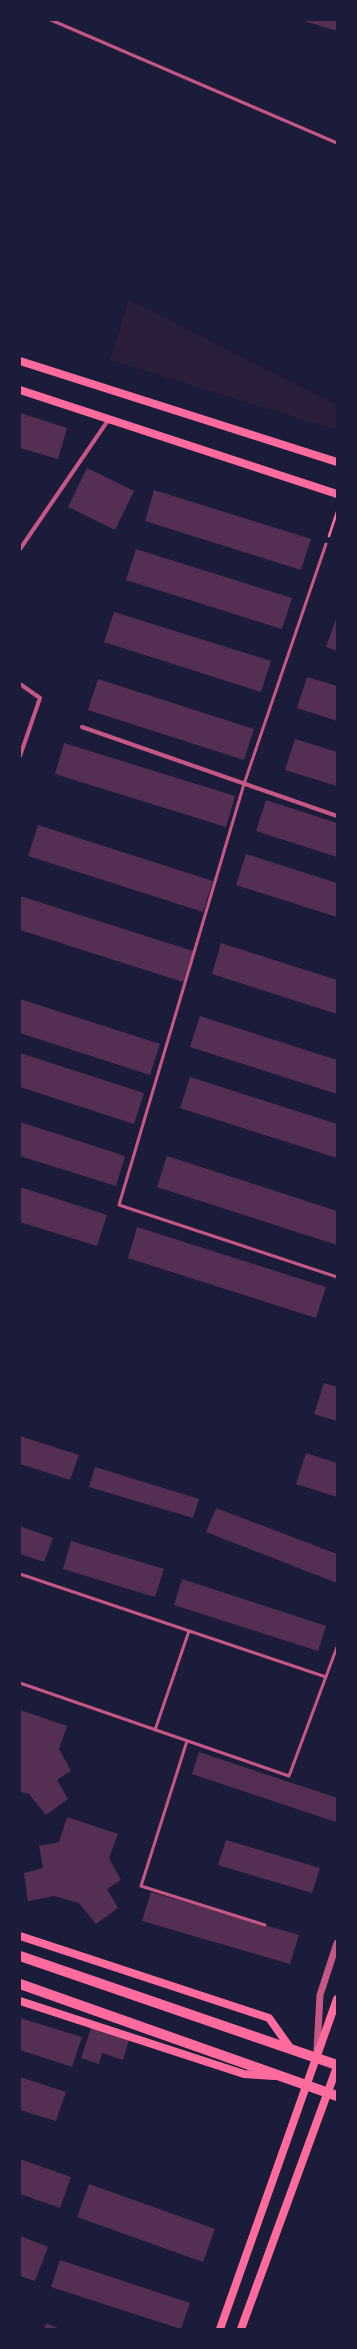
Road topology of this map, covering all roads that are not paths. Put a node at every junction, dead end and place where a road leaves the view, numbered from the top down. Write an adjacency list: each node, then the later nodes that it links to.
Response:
1 (51, 20): 2 (lane)
2 (337, 143)
3 (20, 361): 6 (main road)
4 (20, 390): 5 (main road)
5 (110, 418): 7 (main road); 9 (street)
6 (337, 462)
7 (337, 494)
8 (326, 544): 13 (lane)
9 (20, 549)
10 (20, 684): 12 (street)
11 (82, 728): 13 (street)
12 (20, 756)
13 (244, 784): 14 (street); 15 (lane)
14 (337, 816)
15 (337, 1277)
16 (20, 1574): 17 (lane)
17 (189, 1631): 19 (lane); 21 (lane)
18 (337, 1647): 19 (lane)
19 (326, 1677): 22 (lane)
20 (20, 1683): 21 (lane)
21 (155, 1730): 22 (lane)
22 (187, 1740): 23 (lane)
23 (265, 1925)
24 (20, 1936): 30 (main road)
25 (337, 1943): 31 (street)
26 (20, 1956): 30 (main road)
27 (20, 1984): 33 (main road)
28 (337, 1999): 31 (main road)
29 (20, 2001): 33 (main road)
30 (291, 2049): 31 (main road)
31 (317, 2058): 32 (main road); 34 (main road)
32 (337, 2066): 35 (main road)
33 (280, 2077): 34 (main road)
34 (307, 2086): 35 (main road); 36 (main road)
35 (332, 2094): 37 (main road)
36 (220, 2329)
37 (241, 2329)

